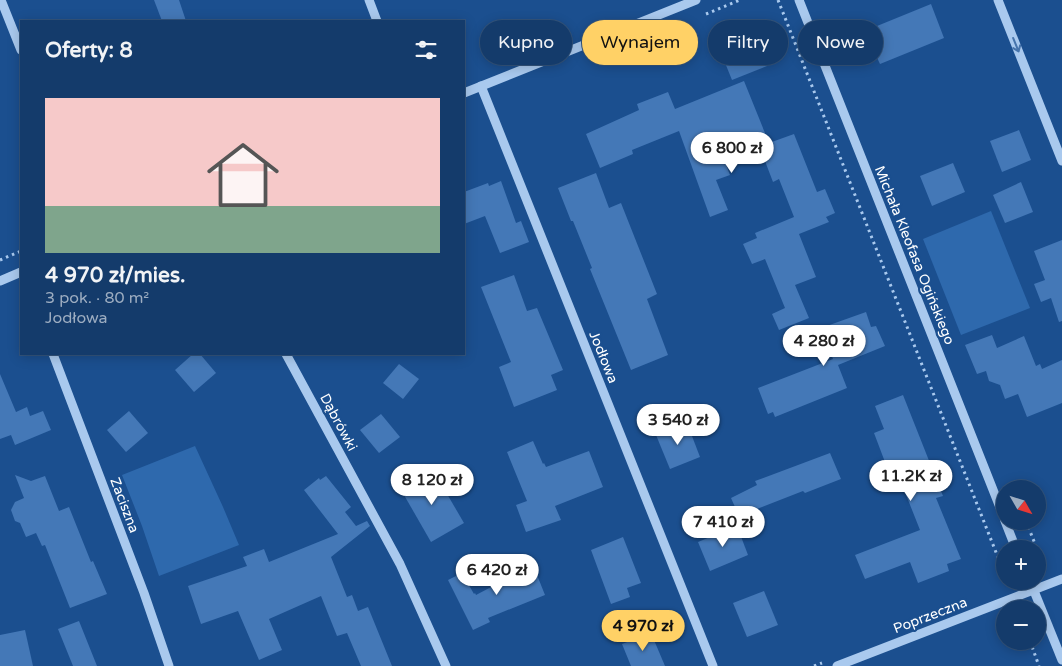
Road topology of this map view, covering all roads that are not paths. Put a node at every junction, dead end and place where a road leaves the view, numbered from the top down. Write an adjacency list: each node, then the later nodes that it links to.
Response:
1 (1, 0): 7 (street)
2 (369, 0): 6 (street)
3 (696, 0): 8 (street)
4 (799, 0): 15 (street, Michała Kleofasa Ogińskiego)
5 (998, 0): 10 (street, one-way to 10)
6 (377, 20)
7 (20, 48)
8 (481, 86): 9 (street); 23 (street, Jodłowa)
9 (465, 93)
10 (1062, 160)
11 (20, 272): 12 (street)
12 (0, 280)
13 (53, 355): 21 (street, Zaciszna)
14 (287, 355): 22 (street, Dąbrówki)
15 (996, 498)
16 (1062, 578): 17 (street, Poprzeczna)
17 (1046, 582)
18 (1020, 590): 24 (street, Poprzeczna)
19 (1034, 590): 20 (street)
20 (1062, 660)
21 (169, 666)
22 (446, 666)
23 (713, 666)
24 (837, 666)

